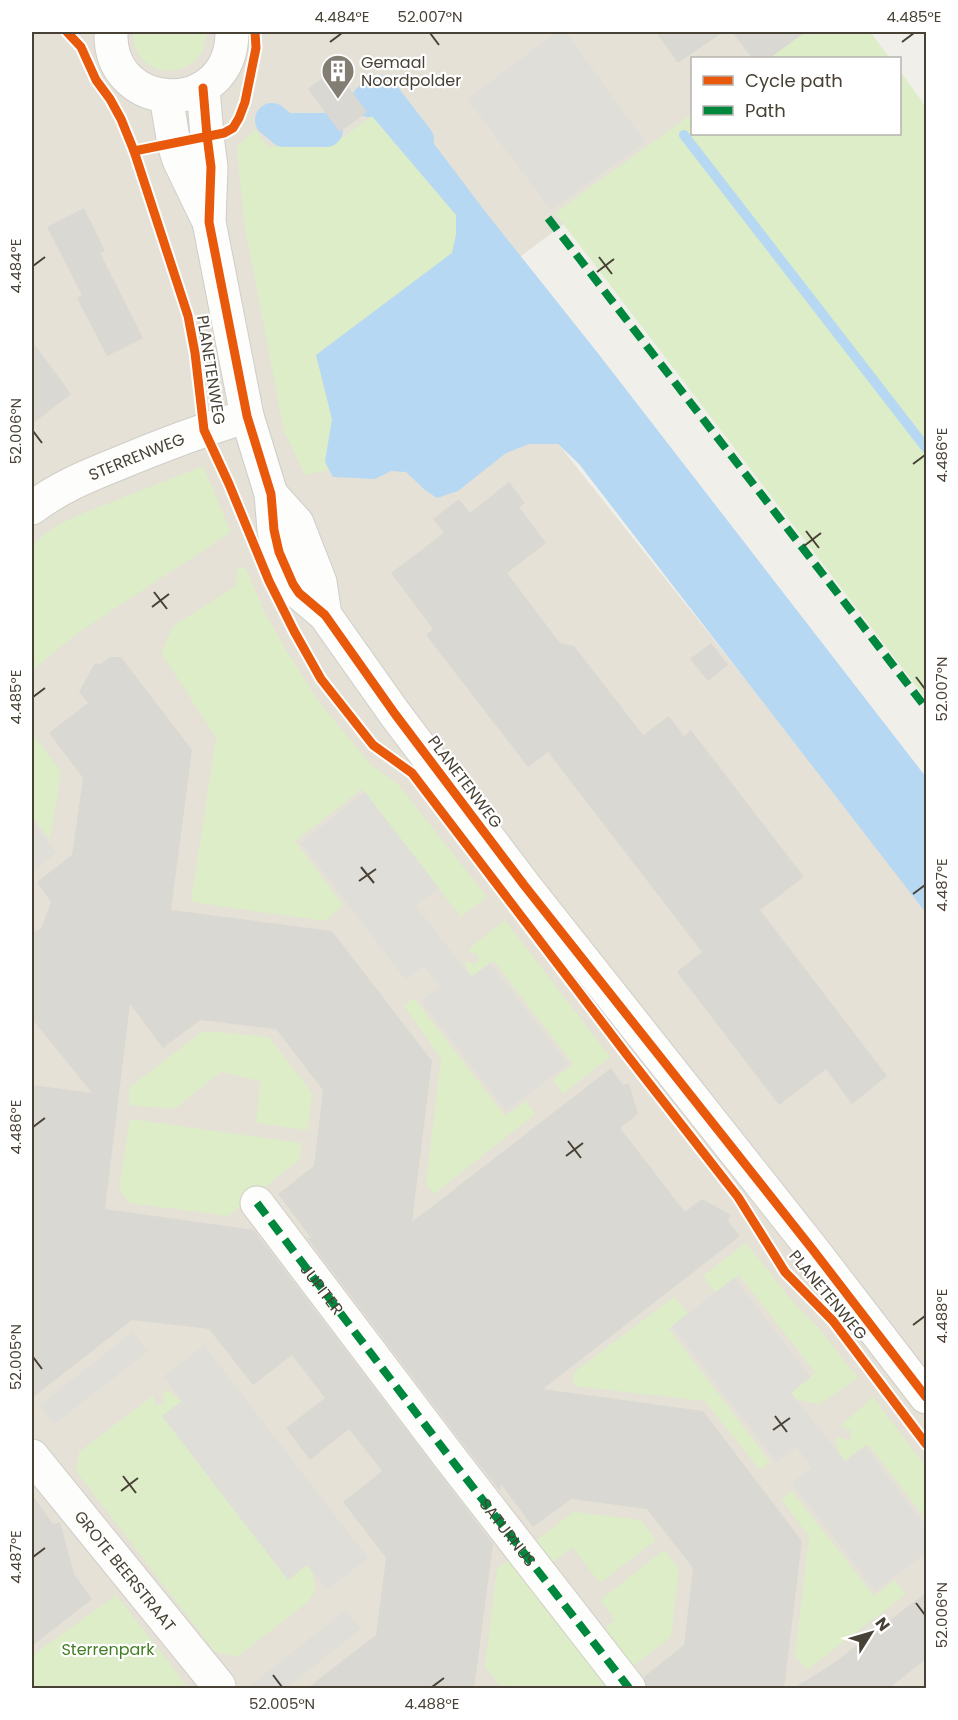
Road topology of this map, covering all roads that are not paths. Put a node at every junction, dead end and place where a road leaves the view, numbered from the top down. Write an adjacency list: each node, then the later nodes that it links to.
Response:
1 (111, 32): 4 (street)
2 (232, 32): 3 (street)
3 (203, 88): 4 (street); 5 (street, PLANETENWEG)
4 (166, 96): 5 (street, PLANETENWEG)
5 (209, 222): 6 (street, PLANETENWEG)
6 (247, 416): 7 (street, STERRENWEG); 10 (street, PLANETENWEG)
7 (32, 508)
8 (256, 1203): 9 (street, JUPITER)
9 (388, 1374): 13 (street, SATURNUS)
10 (927, 1397)
11 (32, 1456): 12 (street, GROTE BEERSTRAAT)
12 (219, 1686)
13 (629, 1689)

